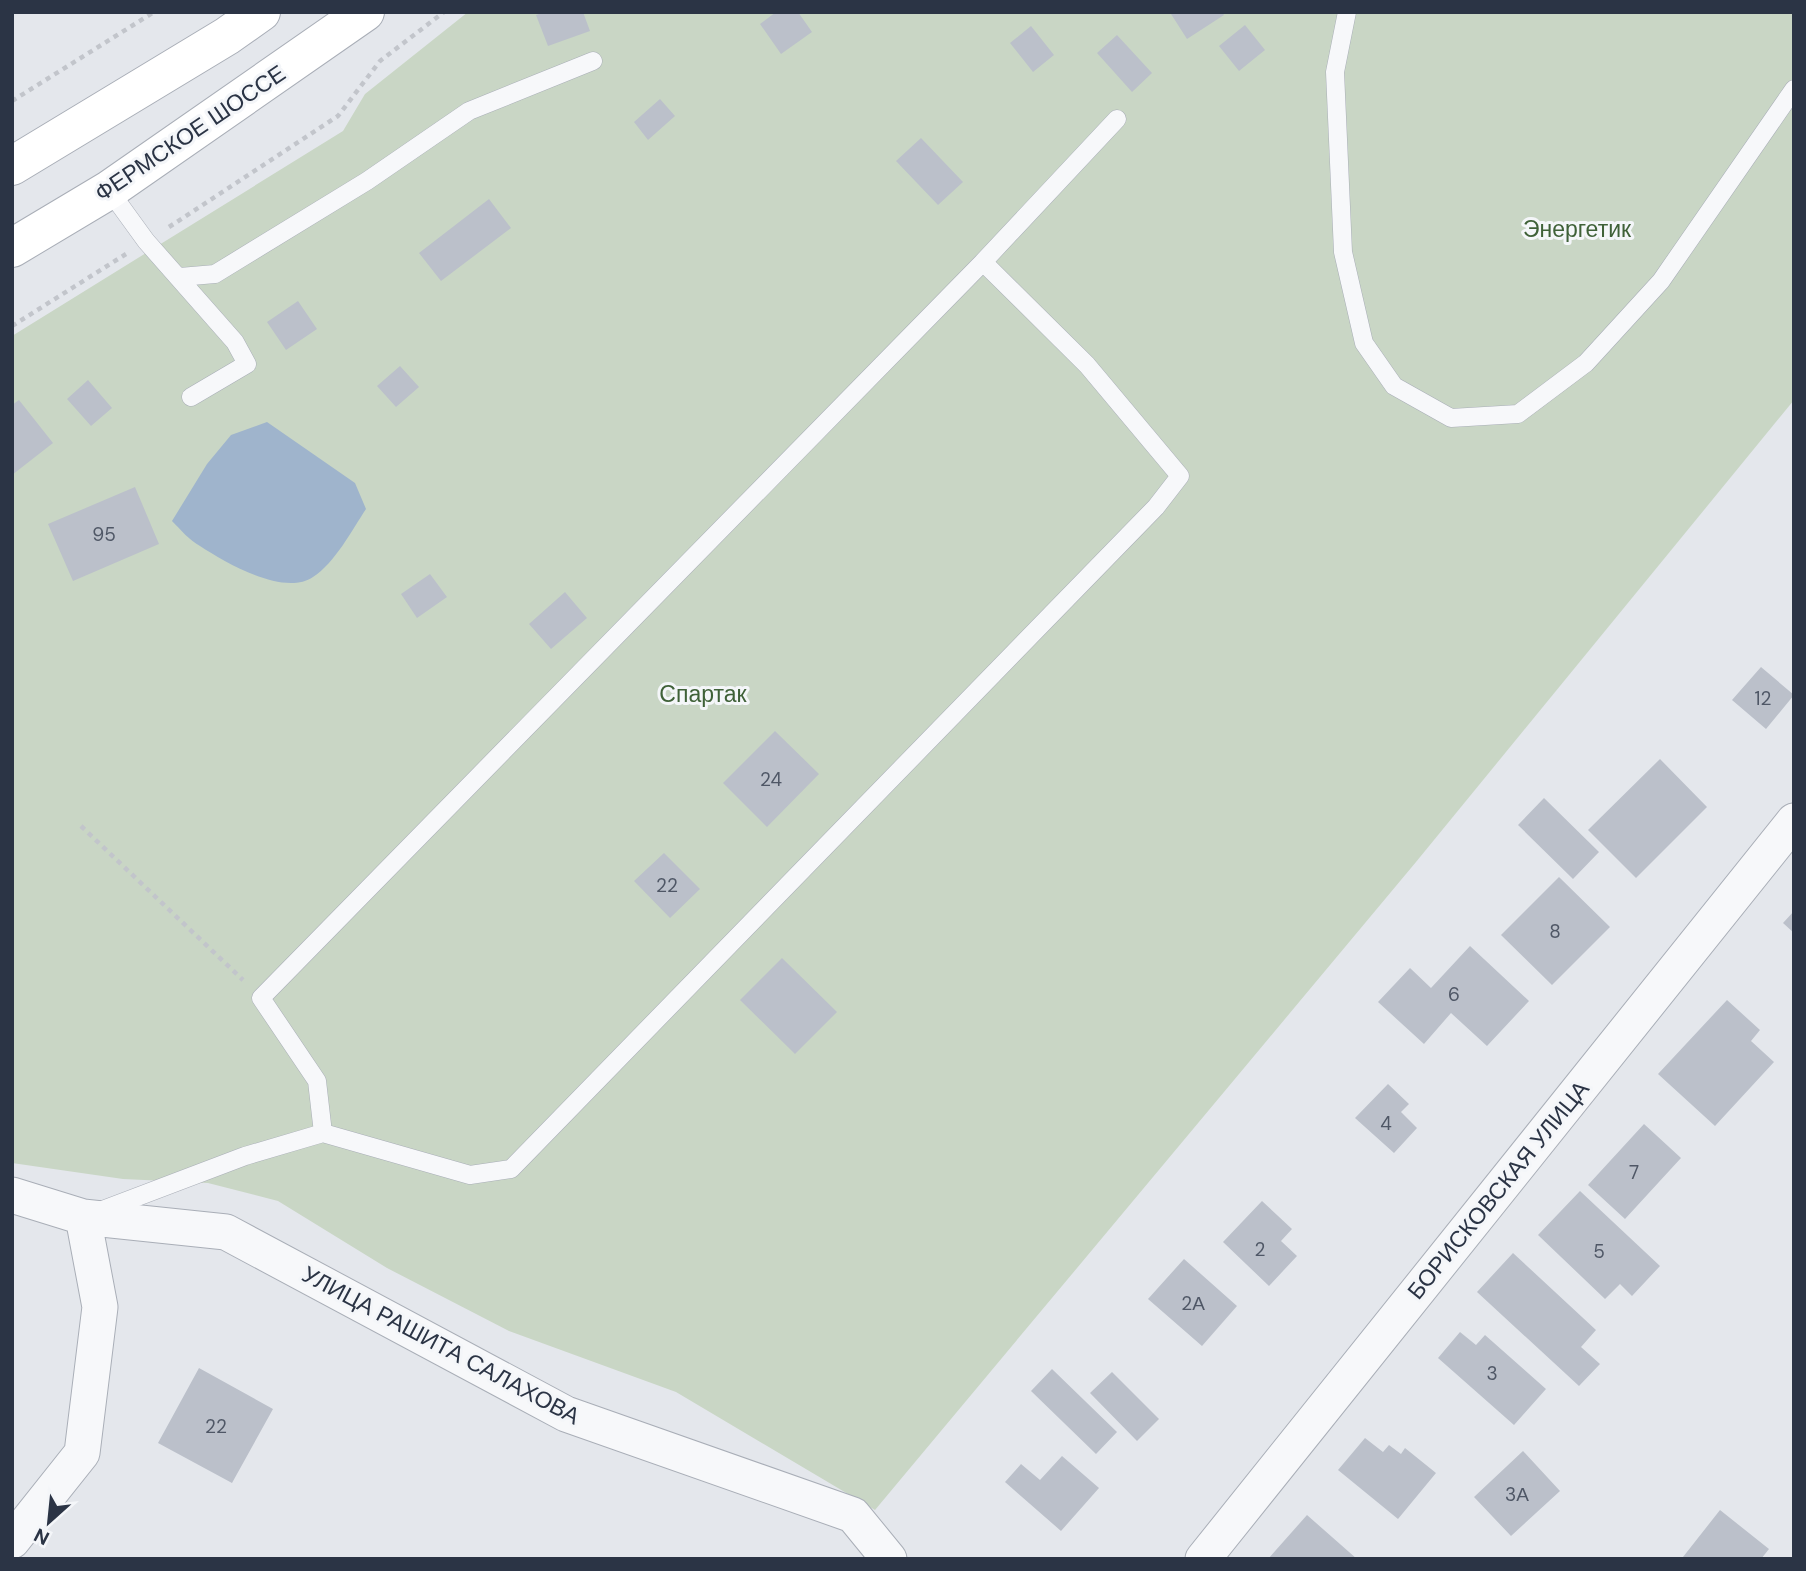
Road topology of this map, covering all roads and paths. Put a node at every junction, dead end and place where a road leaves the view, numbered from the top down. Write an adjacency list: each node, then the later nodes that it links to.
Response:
1 (154, 12): 8 (path)
2 (261, 12): 10 (main road)
3 (365, 12): 11 (main road, ФЕРМСКОЕ ШОССЕ)
4 (444, 12): 12 (path)
5 (1347, 12): 7 (lane)
6 (593, 61): 15 (lane)
7 (1794, 89)
8 (12, 101)
9 (1118, 119): 14 (lane)
10 (12, 166)
11 (109, 190): 12 (lane); 13 (main road, ФЕРМСКОЕ ШОССЕ)
12 (146, 241): 15 (lane); 16 (path)
13 (12, 248)
14 (983, 262): 20 (lane); 21 (lane)
15 (180, 277): 17 (lane)
16 (12, 326)
17 (191, 397)
18 (1794, 821): 26 (street, БОРИСКОВСКАЯ УЛИЦА)
19 (81, 826): 20 (path)
20 (261, 998): 21 (lane)
21 (323, 1133): 23 (lane)
22 (12, 1195): 23 (street, УЛИЦА РАШИТА САЛАХОВА)
23 (83, 1217): 24 (street); 25 (street, УЛИЦА РАШИТА САЛАХОВА)
24 (12, 1541)
25 (888, 1559)
26 (1203, 1559)

